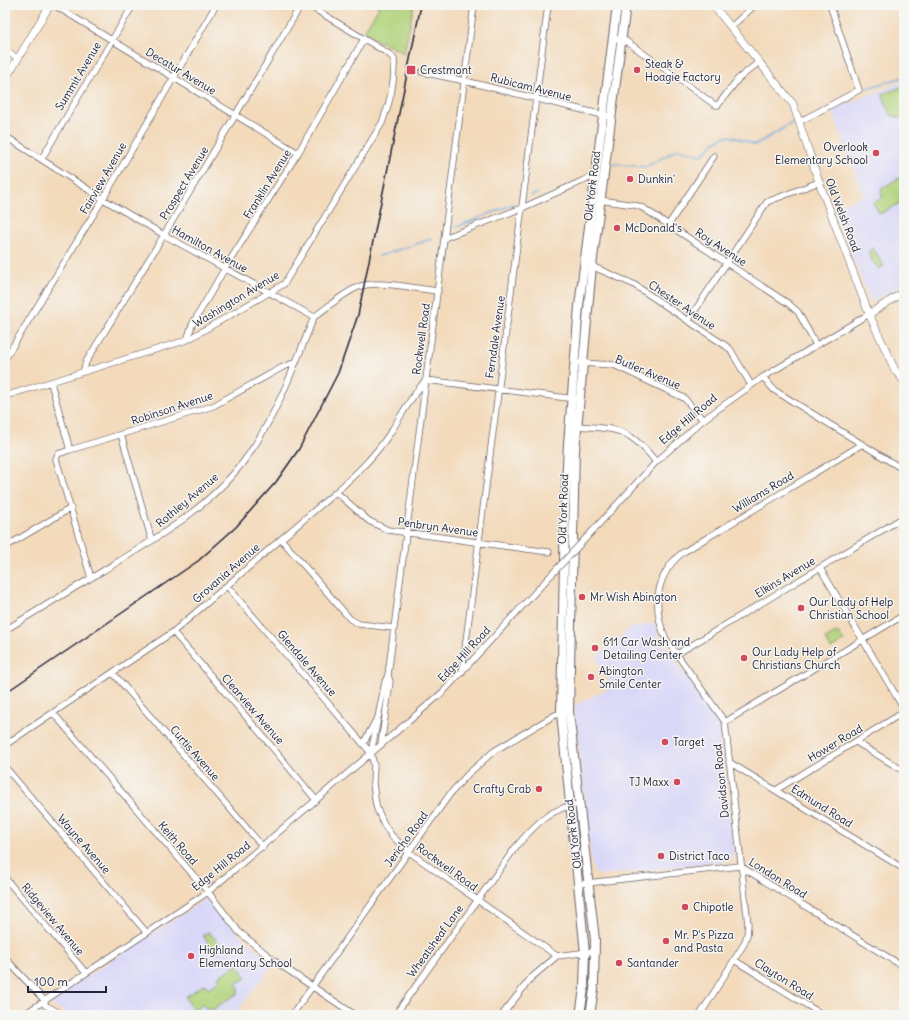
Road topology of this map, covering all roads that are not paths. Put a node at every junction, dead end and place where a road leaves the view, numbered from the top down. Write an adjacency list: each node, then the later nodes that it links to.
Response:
1 (50, 5): 20 (main road)
2 (54, 5): 17 (street, Decatur Avenue)
3 (133, 5): 17 (street, Summit Avenue)
4 (216, 5): 23 (street, Fairview Avenue)
5 (301, 5): 28 (street, Prospect Avenue)
6 (308, 5): 16 (street)
7 (474, 5): 25 (street, Rockwell Road)
8 (548, 5): 26 (street, Ferndale Avenue)
9 (617, 5): 15 (highway, Old York Road)
10 (626, 5): 18 (highway, Old York Road)
11 (713, 5): 14 (main road, Old Welsh Road)
12 (756, 5): 14 (street)
13 (830, 5): 30 (street)
14 (731, 27): 21 (main road, Old Welsh Road)
15 (612, 38): 18 (street); 27 (highway, Old York Road)
16 (364, 39): 32 (street, Franklin Avenue); 49 (street, Washington Avenue)
17 (111, 40): 23 (street, Decatur Avenue); 34 (street, Summit Avenue)
18 (622, 40): 21 (street); 29 (highway, Old York Road)
19 (5, 51): 20 (street)
20 (18, 58): 24 (main road)
21 (759, 62): 30 (main road, Old Welsh Road)
22 (422, 72): 25 (street, Rubicam Avenue)
23 (172, 78): 28 (street, Decatur Avenue); 37 (street, Fairview Avenue)
24 (5, 80)
25 (465, 80): 26 (street, Rubicam Avenue); 42 (street, Rockwell Road)
26 (536, 100): 27 (street, Rubicam Avenue); 39 (street, Ferndale Avenue)
27 (602, 115): 29 (street, Rubicam Avenue); 35 (highway, Old York Road)
28 (236, 116): 32 (street, Decatur Avenue); 41 (street, Prospect Avenue)
29 (611, 117): 38 (highway, Old York Road)
30 (799, 122): 36 (main road, Old Welsh Road)
31 (5, 136): 34 (street, Hamilton Avenue)
32 (298, 153): 46 (street, Franklin Avenue)
33 (714, 156): 40 (street)
34 (42, 158): 37 (street, Hamilton Avenue)
35 (596, 177): 38 (highway, Old York Road); 39 (street)
36 (819, 182): 44 (street); 50 (main road, Old Welsh Road)
37 (103, 199): 41 (street, Hamilton Avenue); 55 (street, Fairview Avenue)
38 (597, 199): 40 (street, Roy Avenue); 43 (highway, Old York Road); 45 (highway, Old York Road)
39 (522, 208): 42 (street); 64 (street, Ferndale Avenue)
40 (669, 224): 44 (street, Roy Avenue)
41 (164, 235): 46 (street, Hamilton Avenue); 58 (street, Prospect Avenue)
42 (444, 238): 47 (street, Rockwell Road)
43 (584, 262): 45 (street, Chester Avenue); 57 (highway, Old York Road)
44 (727, 262): 52 (street); 54 (street, Roy Avenue)
45 (592, 266): 52 (street, Chester Avenue); 57 (highway, Old York Road)
46 (225, 268): 49 (street, Hamilton Avenue); 53 (street, Franklin Avenue)
47 (438, 291): 51 (street); 60 (street, Rockwell Road)
48 (904, 292): 50 (main road, Edge Hill Road)
49 (268, 293): 51 (street, Hamilton Avenue); 53 (street, Washington Avenue)
50 (869, 314): 54 (street, Edge Hill Road); 61 (main road, Old Welsh Road)
51 (314, 317): 56 (street, Rothley Avenue)
52 (688, 321): 63 (street, Chester Avenue)
53 (187, 340): 58 (street, Washington Avenue)
54 (816, 345): 59 (street, Edge Hill Road)
55 (5, 359)
56 (296, 362): 69 (street, Robinson Avenue); 79 (street, Rothley Avenue)
57 (579, 363): 66 (highway, Old York Road); 67 (street, Butler Avenue)
58 (83, 372): 62 (street, Washington Avenue)
59 (763, 377): 63 (street, Edge Hill Road); 70 (street)
60 (426, 380): 64 (street); 74 (street, Grovania Avenue); 77 (street, Rockwell Road)
61 (904, 381)
62 (51, 382): 65 (street, Washington Avenue); 71 (street)
63 (751, 385): 67 (street, Edge Hill Road)
64 (498, 390): 66 (street); 80 (street, Ferndale Avenue)
65 (5, 396)
66 (575, 399): 68 (highway, Old York Road); 98 (highway, Old York Road)
67 (703, 420): 72 (street, Edge Hill Road)
68 (577, 426): 72 (street); 98 (highway, Old York Road)
69 (121, 434): 71 (street, Robinson Avenue); 79 (street)
70 (861, 445): 73 (street); 83 (street, Williams Road)
71 (70, 450): 75 (street)
72 (656, 462): 94 (street, Edge Hill Road, bridge)
73 (904, 470)
74 (336, 492): 77 (street, Penbryn Avenue); 78 (street, Grovania Avenue)
75 (71, 508): 81 (street); 85 (street)
76 (904, 517): 84 (street, Elkins Avenue)
77 (406, 532): 80 (street, Penbryn Avenue); 89 (street, Rockwell Road)
78 (281, 539): 86 (street, Grovania Avenue); 89 (street)
79 (152, 541): 85 (street, Rothley Avenue)
80 (479, 542): 82 (street, Penbryn Avenue); 94 (street, Ferndale Avenue)
81 (5, 547)
82 (549, 552)
83 (677, 557): 93 (street, Davidson Road)
84 (820, 568): 92 (street); 93 (street, Elkins Avenue)
85 (91, 578): 88 (street, Rothley Avenue)
86 (227, 586): 90 (street, Grovania Avenue); 104 (street, Glendale Avenue)
87 (904, 615): 92 (street)
88 (6, 627): 91 (street, Rothley Avenue)
89 (394, 628): 96 (street, Rockwell Road)
90 (173, 632): 95 (street, Grovania Avenue); 112 (street, Clearview Avenue)
91 (5, 636)
92 (863, 640): 97 (street); 102 (street)
93 (677, 654): 102 (street, Davidson Road)
94 (462, 672): 106 (street, Edge Hill Road)
95 (113, 673): 100 (street, Grovania Avenue); 115 (street, Curtis Avenue)
96 (388, 675): 101 (street, Rockwell Road); 106 (street, Rockwell Road)
97 (904, 709)
98 (565, 712): 113 (highway, Old York Road); 114 (highway, Old York Road); 116 (street, Jericho Road)
99 (904, 712): 103 (street, Hower Road)
100 (54, 714): 105 (street, Grovania Avenue); 122 (street, Keith Road)
101 (379, 714): 104 (street, Rockwell Road); 107 (street, Rockwell Road)
102 (725, 722): 108 (street, Davidson Road)
103 (856, 742): 110 (street); 111 (street, Hower Road)
104 (364, 744): 107 (street, Glendale Avenue)
105 (5, 745)
106 (380, 746): 107 (street, Edge Hill Road)
107 (371, 753): 112 (street, Edge Hill Road); 116 (street, Rockwell Road)
108 (729, 762): 111 (street, Edmund Road); 117 (street, Davidson Road)
109 (5, 767): 124 (street, Wayne Avenue)
110 (904, 771)
111 (776, 790): 118 (street, Edmund Road)
112 (316, 800): 115 (street, Edge Hill Road)
113 (580, 804): 114 (street, Wheatsheaf Lane); 120 (highway, Old York Road)
114 (570, 805): 121 (highway, Old York Road); 123 (street, Wheatsheaf Lane)
115 (263, 846): 122 (street, Edge Hill Road)
116 (409, 852): 123 (street, Rockwell Road); 132 (street, Jericho Road)
117 (740, 866): 120 (street, London Road); 129 (street, Davidson Road); 130 (street, London Road)
118 (904, 869)
119 (5, 878): 131 (street, Ridgeview Avenue)
120 (589, 882): 121 (street, London Road); 125 (highway, Old York Road)
121 (578, 884): 126 (highway, Old York Road)
122 (208, 892): 124 (street, Edge Hill Road); 132 (street, Keith Road)
123 (477, 900): 127 (street, Rockwell Road); 138 (street, Wheatsheaf Lane)
124 (147, 933): 131 (street, Edge Hill Road)
125 (596, 951): 126 (street); 141 (highway, Old York Road)
126 (585, 953): 127 (street); 140 (highway, Old York Road)
127 (557, 956): 139 (street)
128 (5, 958): 133 (street)
129 (734, 960): 142 (street, Davidson Road); 143 (street, Clayton Road)
130 (904, 967)
131 (86, 973): 133 (street, Edge Hill Road)
132 (312, 986): 136 (street, Jericho Road); 137 (street, Keith Road)
133 (45, 1001): 134 (street, Edge Hill Road); 135 (street)
134 (23, 1015)
135 (63, 1015)
136 (292, 1015)
137 (355, 1015)
138 (395, 1015)
139 (502, 1015)
140 (580, 1015)
141 (590, 1015)
142 (700, 1015)
143 (823, 1015)

